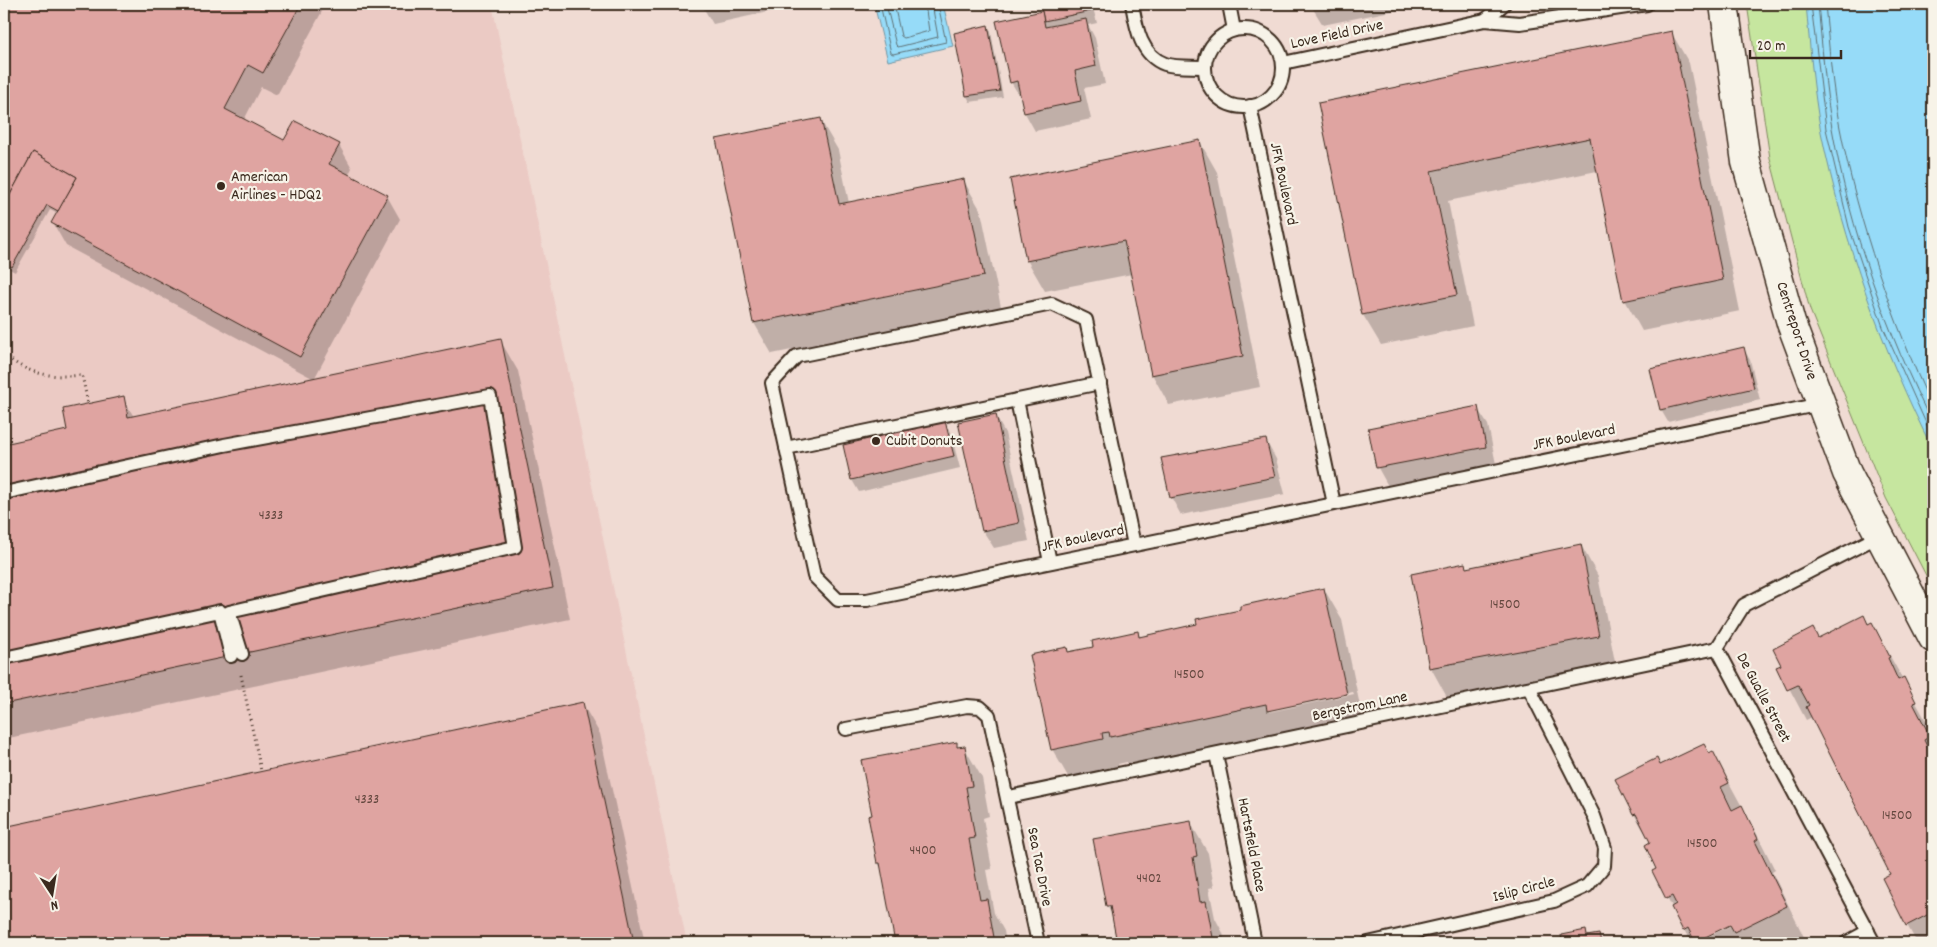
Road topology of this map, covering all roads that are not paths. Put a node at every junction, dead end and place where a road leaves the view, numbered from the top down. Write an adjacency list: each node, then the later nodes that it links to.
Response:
1 (1132, 4): 9 (lane)
2 (1229, 4): 7 (lane)
3 (1504, 4): 6 (lane, Love Field Drive)
4 (1646, 4): 6 (lane, Love Field Drive)
5 (1724, 4): 13 (street, Centreport Drive)
6 (1485, 20): 8 (lane, Love Field Drive)
7 (1234, 30): 8 (lane); 9 (lane)
8 (1283, 63): 10 (lane)
9 (1205, 67): 10 (lane)
10 (1250, 106): 16 (lane, JFK Boulevard)
11 (1100, 382): 12 (lane); 14 (lane); 18 (lane)
12 (1017, 400): 14 (lane); 19 (lane)
13 (1821, 404): 16 (lane, JFK Boulevard); 17 (street, Centreport Drive)
14 (786, 448): 19 (lane, JFK Boulevard)
15 (4, 493): 22 (lane)
16 (1334, 504): 18 (lane, JFK Boulevard)
17 (1879, 536): 20 (street, Centreport Drive); 21 (lane, De Gualle Street)
18 (1134, 545): 19 (lane, JFK Boulevard)
19 (1050, 562)
20 (1933, 638)
21 (1717, 648): 23 (lane, Bergstrom Lane); 27 (lane, De Gualle Street)
22 (4, 658)
23 (1529, 688): 25 (lane, Bergstrom Lane); 30 (lane, Islip Circle)
24 (846, 729): 26 (lane, Sea Tac Drive)
25 (1216, 754): 26 (lane, Bergstrom Lane); 29 (lane, Hartsfield Place)
26 (1009, 797): 28 (lane, Sea Tac Drive)
27 (1868, 931): 31 (lane); 32 (lane, De Gualle Street)
28 (1038, 943)
29 (1255, 943)
30 (1368, 943)
31 (1846, 943)
32 (1874, 943)

